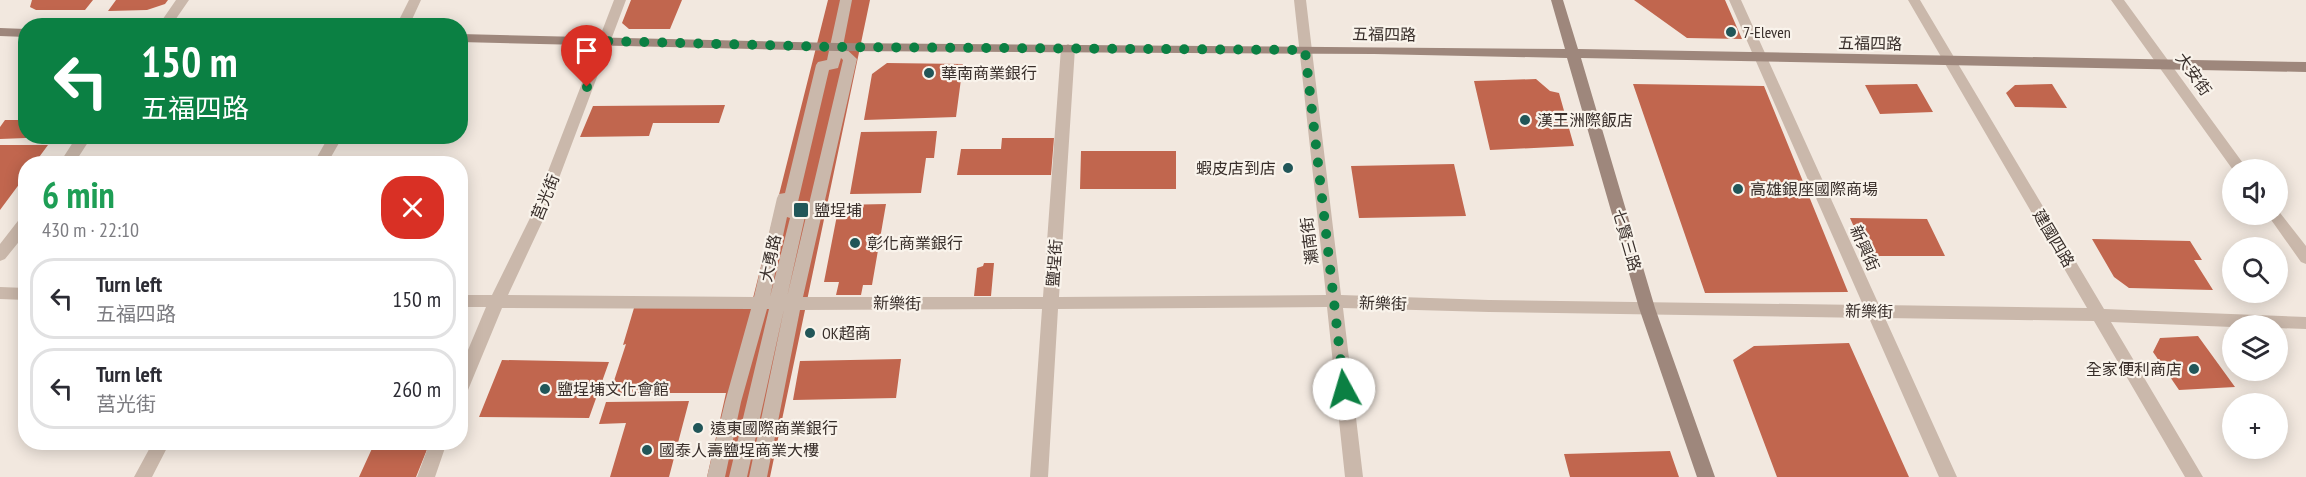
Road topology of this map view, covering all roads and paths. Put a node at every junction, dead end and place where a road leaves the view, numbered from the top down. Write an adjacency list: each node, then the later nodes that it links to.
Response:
1 (183, 0): 10 (street)
2 (416, 0): 11 (street)
3 (620, 0): 15 (street, 莒光街)
4 (846, 0): 16 (street)
5 (1300, 0): 18 (street, 瀨南街)
6 (1557, 0): 19 (street, 七賢三路)
7 (1735, 0): 20 (street, 新興街)
8 (1914, 0): 21 (street, 建國四路)
9 (2117, 0): 22 (street, 大安街)
10 (170, 18)
11 (406, 18)
12 (0, 32): 13 (street)
13 (18, 33)
14 (468, 39): 15 (street, 五福四路)
15 (603, 41): 16 (street, 五福四路); 32 (street, 莒光街)
16 (837, 47): 17 (street, 五福四路); 33 (street, 大勇路); 36 (street, 大勇路); 36 (street)
17 (1068, 48): 18 (street, 五福四路); 34 (street, 鹽埕街)
18 (1305, 50): 19 (street, 五福四路); 35 (street, 瀨南街)
19 (1573, 53): 20 (street, 五福四路); 37 (street, 七賢三路)
20 (1760, 57): 21 (street, 五福四路); 38 (street, 新興街)
21 (1951, 62): 22 (street, 五福四路); 39 (street, 建國四路)
22 (2164, 64): 23 (street, 五福四路); 24 (street, 大安街)
23 (2306, 67)
24 (2233, 159)
25 (2282, 225): 28 (street)
26 (18, 231): 27 (street)
27 (0, 255)
28 (2306, 258)
29 (0, 293): 30 (street)
30 (18, 294)
31 (468, 301): 32 (street, 新樂街)
32 (497, 301): 33 (street, 新樂街); 41 (street, 莒光街)
33 (761, 302): 36 (street, 新樂街); 46 (street, 大勇路)
34 (1051, 302): 35 (street, 新樂街); 36 (street, 新樂街); 49 (street, 鹽埕街)
35 (1334, 302): 37 (street, 新樂街); 50 (street, 瀨南街)
36 (786, 303): 47 (street); 48 (street, 大勇路)
37 (1647, 308): 38 (street, 新樂街); 51 (street, 七賢三路)
38 (1874, 311): 39 (street, 新樂街); 52 (street, 新興街)
39 (2099, 315): 40 (street, 新樂街); 53 (street, 建國四路)
40 (2306, 323)
41 (468, 371)
42 (158, 450): 44 (street)
43 (436, 450): 45 (street)
44 (143, 477)
45 (426, 477)
46 (716, 477)
47 (738, 477)
48 (758, 477)
49 (1039, 477)
50 (1354, 477)
51 (1706, 477)
52 (1948, 477)
53 (2194, 477)

